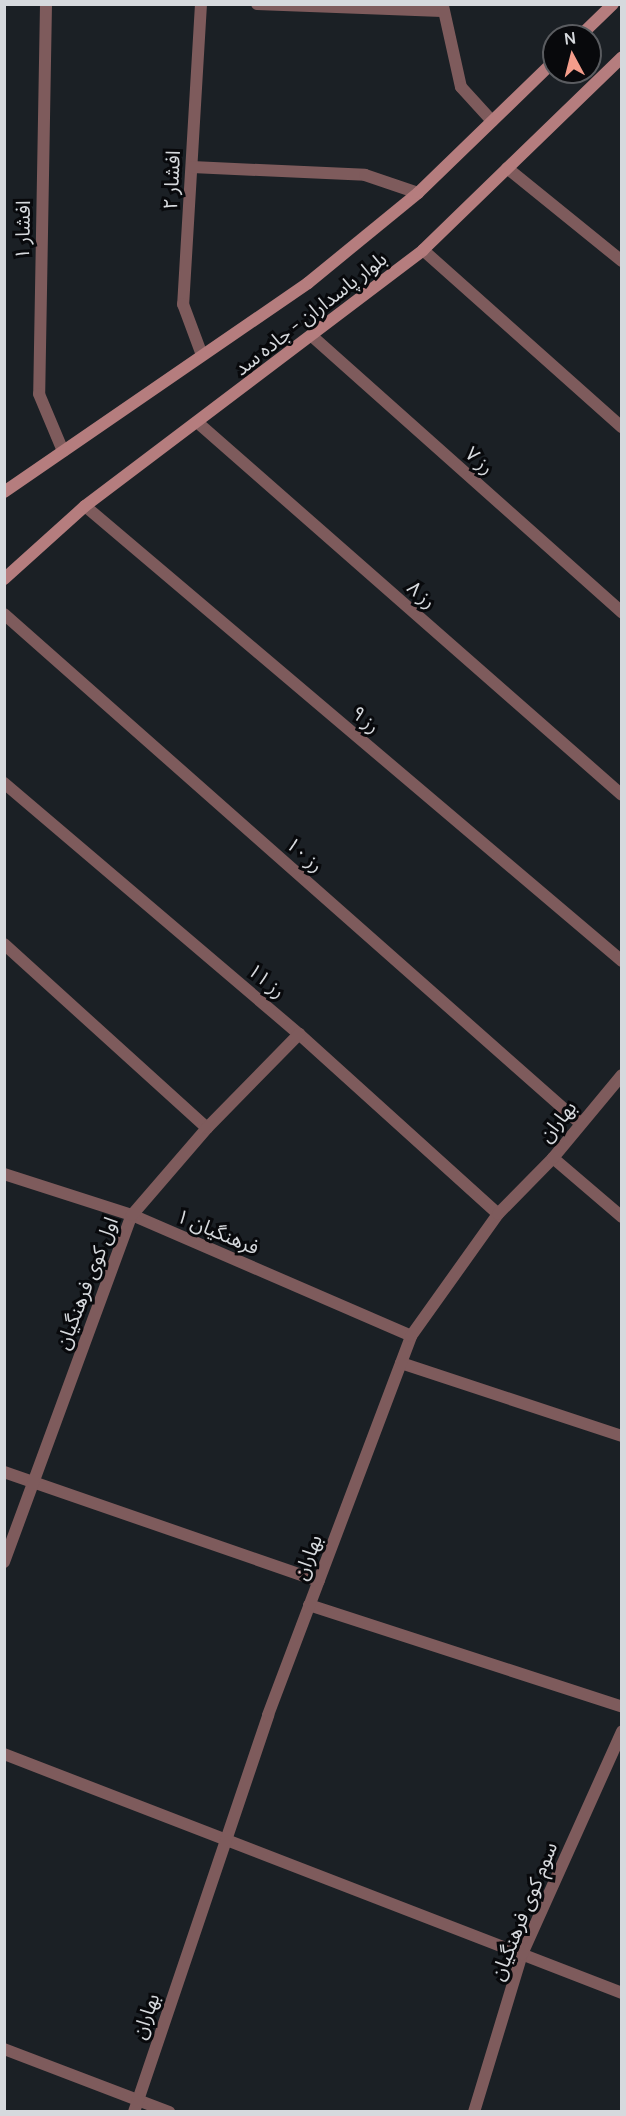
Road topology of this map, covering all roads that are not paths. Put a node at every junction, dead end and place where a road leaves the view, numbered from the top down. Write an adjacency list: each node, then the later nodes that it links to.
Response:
1 (46, 4): 19 (street, افشار ۱)
2 (201, 4): 10 (street, افشار ۲)
3 (256, 4): 5 (street)
4 (613, 4): 6 (main road)
5 (443, 8): 9 (street)
6 (592, 24)
7 (621, 57): 11 (main road, بلوار پاسداران - جاده سد)
8 (542, 73): 9 (main road, بلوار پاسداران - جاده سد)
9 (492, 121): 12 (main road, بلوار پاسداران - جاده سد)
10 (192, 167): 12 (street); 16 (street, افشار ۲)
11 (507, 168): 13 (main road, بلوار پاسداران - جاده سد); 14 (street)
12 (418, 193): 16 (main road, بلوار پاسداران - جاده سد)
13 (423, 250): 15 (main road, بلوار پاسداران - جاده سد); 18 (street)
14 (621, 261)
15 (313, 337): 17 (main road, بلوار پاسداران - جاده سد); 23 (street, رز ۷)
16 (202, 355): 19 (main road, بلوار پاسداران - جاده سد)
17 (198, 422): 21 (main road, بلوار پاسداران - جاده سد); 26 (street, رز ۸)
18 (621, 427)
19 (63, 452): 20 (main road, بلوار پاسداران - جاده سد)
20 (4, 492)
21 (86, 506): 22 (main road, بلوار پاسداران - جاده سد); 28 (street, رز ۹)
22 (4, 579)
23 (621, 612)
24 (4, 614): 31 (street, رز ۱۰)
25 (4, 783): 29 (street, رز ۱۱)
26 (621, 795)
27 (4, 944): 32 (street)
28 (621, 962)
29 (299, 1034): 32 (street, اول کوی فرهنگیان); 35 (street, رز ۱۱)
30 (621, 1075): 31 (street, بهاران)
31 (580, 1123): 33 (street, بهاران)
32 (207, 1128): 36 (street, اول کوی فرهنگیان)
33 (553, 1158): 35 (street, بهاران); 37 (street)
34 (4, 1173): 36 (street, فرهنگیان ۱)
35 (498, 1214): 38 (street, بهاران)
36 (132, 1215): 38 (street, فرهنگیان ۱); 42 (street, اول کوی فرهنگیان)
37 (621, 1217)
38 (411, 1336): 39 (street, بهاران)
39 (401, 1363): 40 (street); 44 (street, بهاران)
40 (621, 1436)
41 (4, 1472): 42 (street)
42 (33, 1482): 43 (street, اول کوی فرهنگیان); 44 (street)
43 (4, 1562)
44 (319, 1581): 45 (street, بهاران)
45 (309, 1605): 46 (street); 49 (street, بهاران)
46 (621, 1707)
47 (621, 1731): 50 (street, سوم کوی فرهنگیان)
48 (4, 1754): 49 (street)
49 (226, 1838): 50 (street); 53 (street, بهاران)
50 (522, 1954): 51 (street); 56 (street, سوم کوی فرهنگیان)
51 (621, 1993)
52 (4, 2049): 53 (street)
53 (137, 2099): 54 (street, بهاران); 55 (street)
54 (134, 2112)
55 (169, 2112)
56 (474, 2112)

